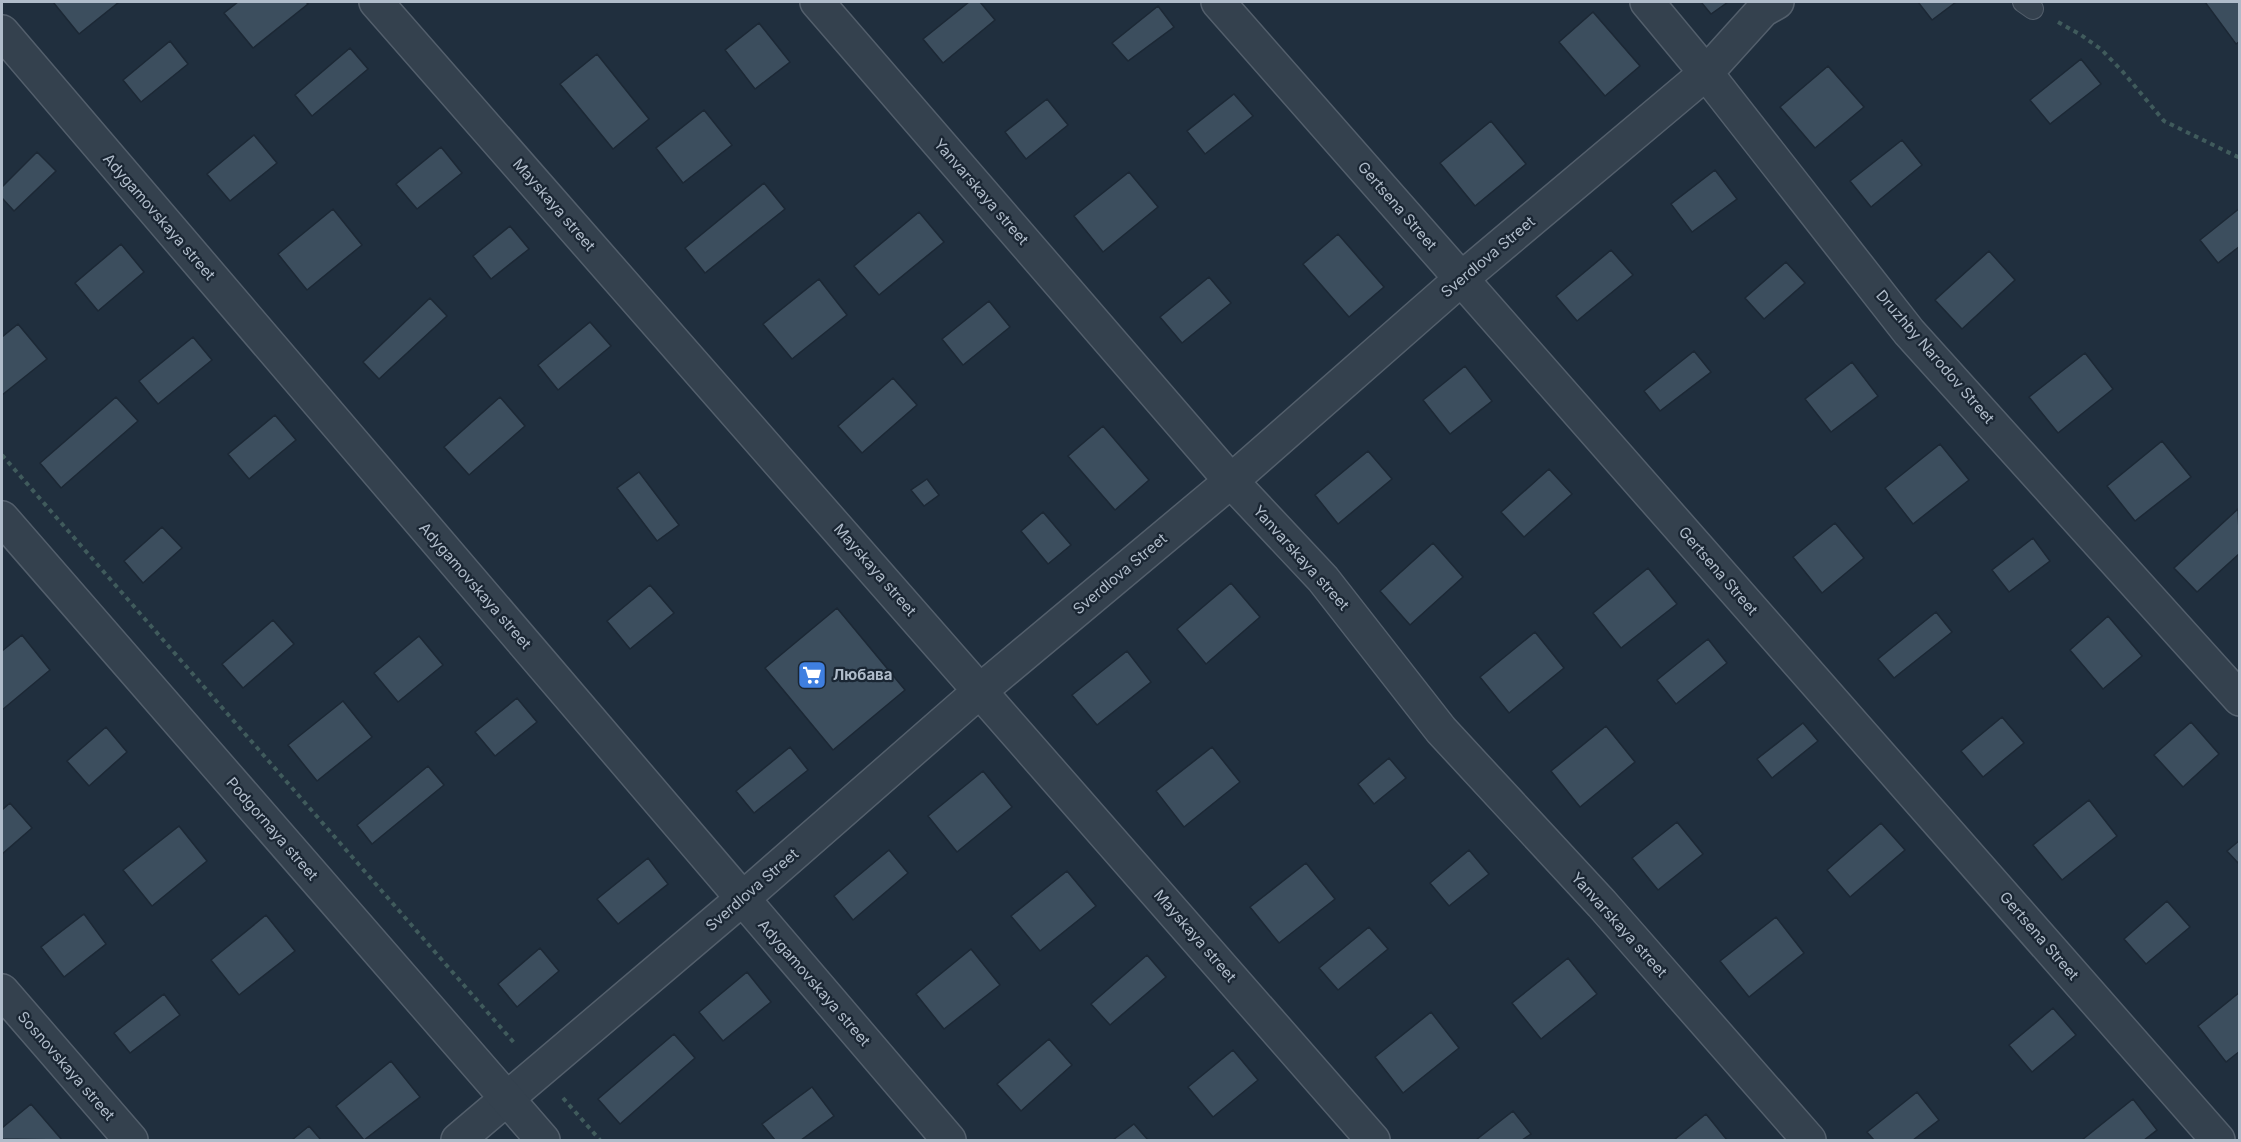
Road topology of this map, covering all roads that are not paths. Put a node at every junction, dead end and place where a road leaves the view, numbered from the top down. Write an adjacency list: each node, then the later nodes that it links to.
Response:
1 (375, 2): 11 (street, Mayskaya street)
2 (816, 2): 9 (street, Yanvarskaya street)
3 (1218, 2): 8 (street, Gertsena Street)
4 (1647, 2): 7 (street, Druzhby Narodov Street)
5 (1777, 2): 7 (street, Sverdlova Street)
6 (2, 32): 13 (street, Adygamovskaya street)
7 (1706, 73): 8 (street, Sverdlova Street); 12 (street, Druzhby Narodov Street)
8 (1461, 279): 9 (street, Sverdlova Street); 22 (street, Gertsena Street)
9 (1231, 481): 11 (street, Sverdlova Street); 21 (street, Yanvarskaya street)
10 (2, 518): 15 (street, Podgornaya street)
11 (981, 690): 13 (street, Sverdlova Street); 20 (street, Mayskaya street)
12 (2240, 699)
13 (742, 899): 15 (street, Sverdlova Street); 19 (street, Adygamovskaya street)
14 (2, 991): 16 (street, Sosnovskaya street)
15 (508, 1100): 17 (street, Sverdlova Street); 18 (street, Podgornaya street)
16 (131, 1140)
17 (458, 1140)
18 (543, 1140)
19 (949, 1140)
20 (1373, 1140)
21 (1809, 1140)
22 (2218, 1140)

